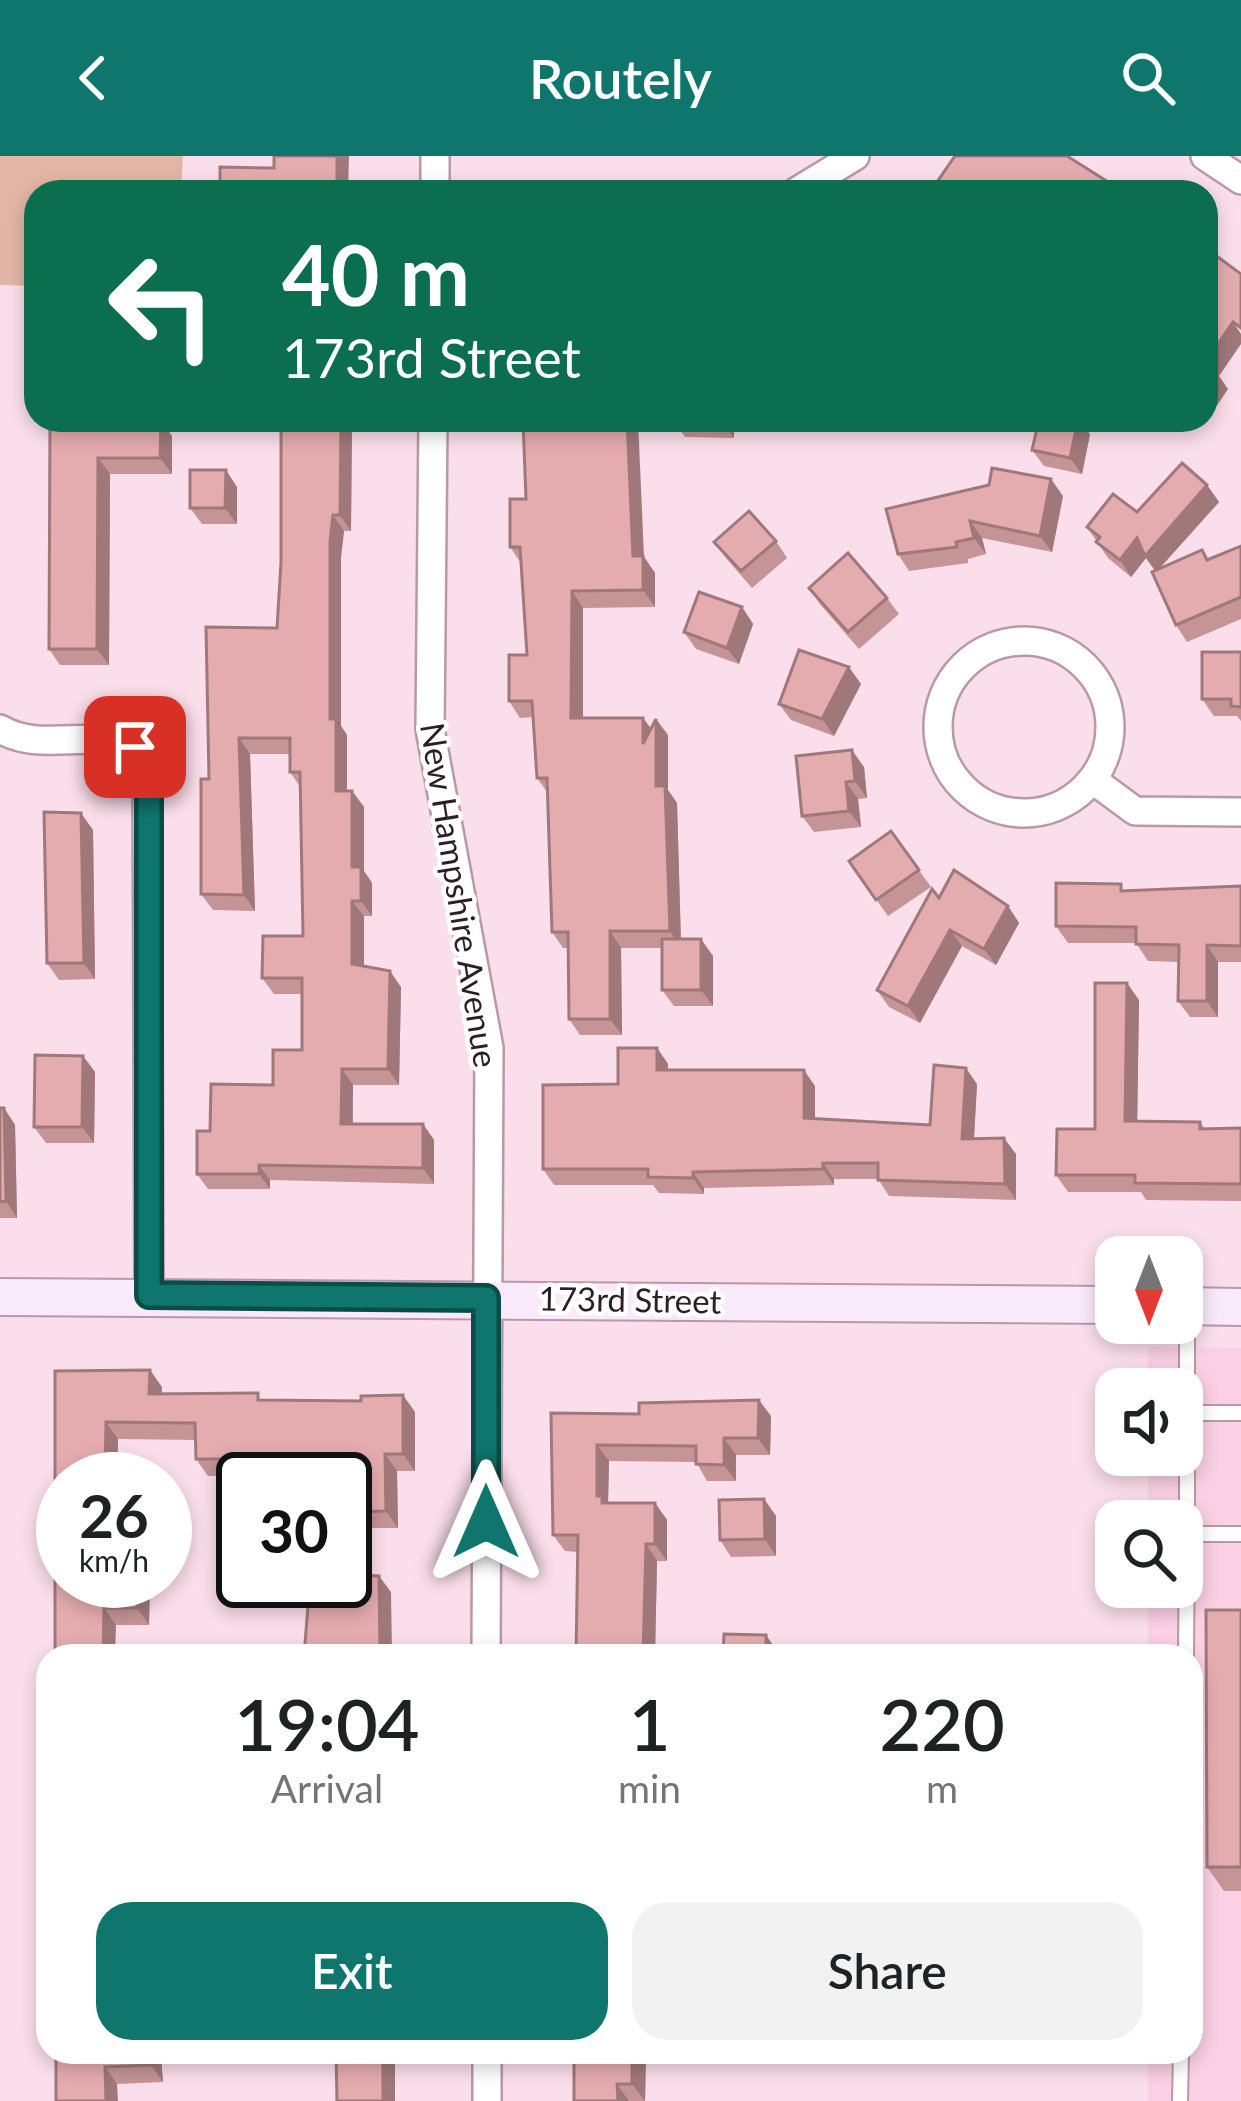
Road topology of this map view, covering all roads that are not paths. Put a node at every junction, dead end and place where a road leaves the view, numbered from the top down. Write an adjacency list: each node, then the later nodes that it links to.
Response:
1 (855, 156): 3 (street)
2 (1205, 156): 4 (street)
3 (816, 180)
4 (1241, 181)
5 (433, 432): 11 (street, New Hampshire Avenue)
6 (0, 729): 9 (street)
7 (1093, 780): 7 (street); 8 (street)
8 (1241, 812)
9 (149, 1295): 10 (street, 173rd Street); 11 (street, 173rd Street)
10 (0, 1297)
11 (486, 1298): 12 (street, 173rd Street); 20 (street, New Hampshire Avenue)
12 (1095, 1305)
13 (1203, 1306): 14 (street)
14 (1241, 1306)
15 (1203, 1413): 16 (lane)
16 (1241, 1413)
17 (1203, 1534): 18 (lane)
18 (1241, 1534)
19 (1186, 1608): 21 (lane)
20 (486, 1644)
21 (1186, 1644)
22 (487, 2064): 24 (street)
23 (1181, 2064): 25 (lane)
24 (487, 2101)
25 (1180, 2101)

